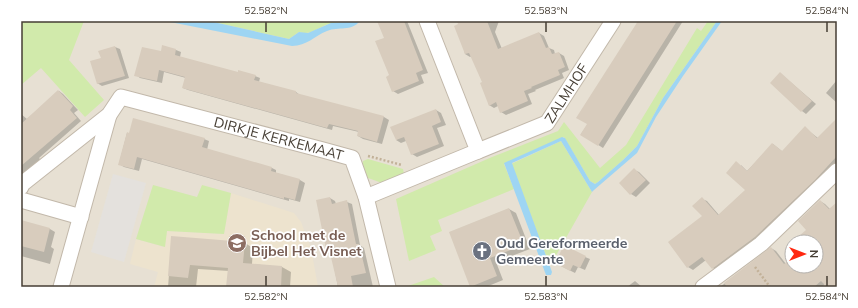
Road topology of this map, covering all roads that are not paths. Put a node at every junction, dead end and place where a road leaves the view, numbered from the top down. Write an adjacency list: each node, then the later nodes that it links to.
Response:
1 (427, 21): 4 (street)
2 (613, 21): 4 (street, ZALMHOF)
3 (109, 115): 6 (street, DIRKJE KERKEMAAT); 7 (street, DIRKJE KERKEMAAT); 9 (street, DIRKJE KERKEMAAT)
4 (478, 151): 7 (street, ZALMHOF)
5 (837, 171): 12 (street)
6 (21, 187)
7 (366, 197): 11 (street, DIRKJE KERKEMAAT)
8 (21, 200): 9 (street)
9 (81, 217): 10 (street, DIRKJE KERKEMAAT)
10 (61, 287)
11 (388, 287)
12 (703, 287)

